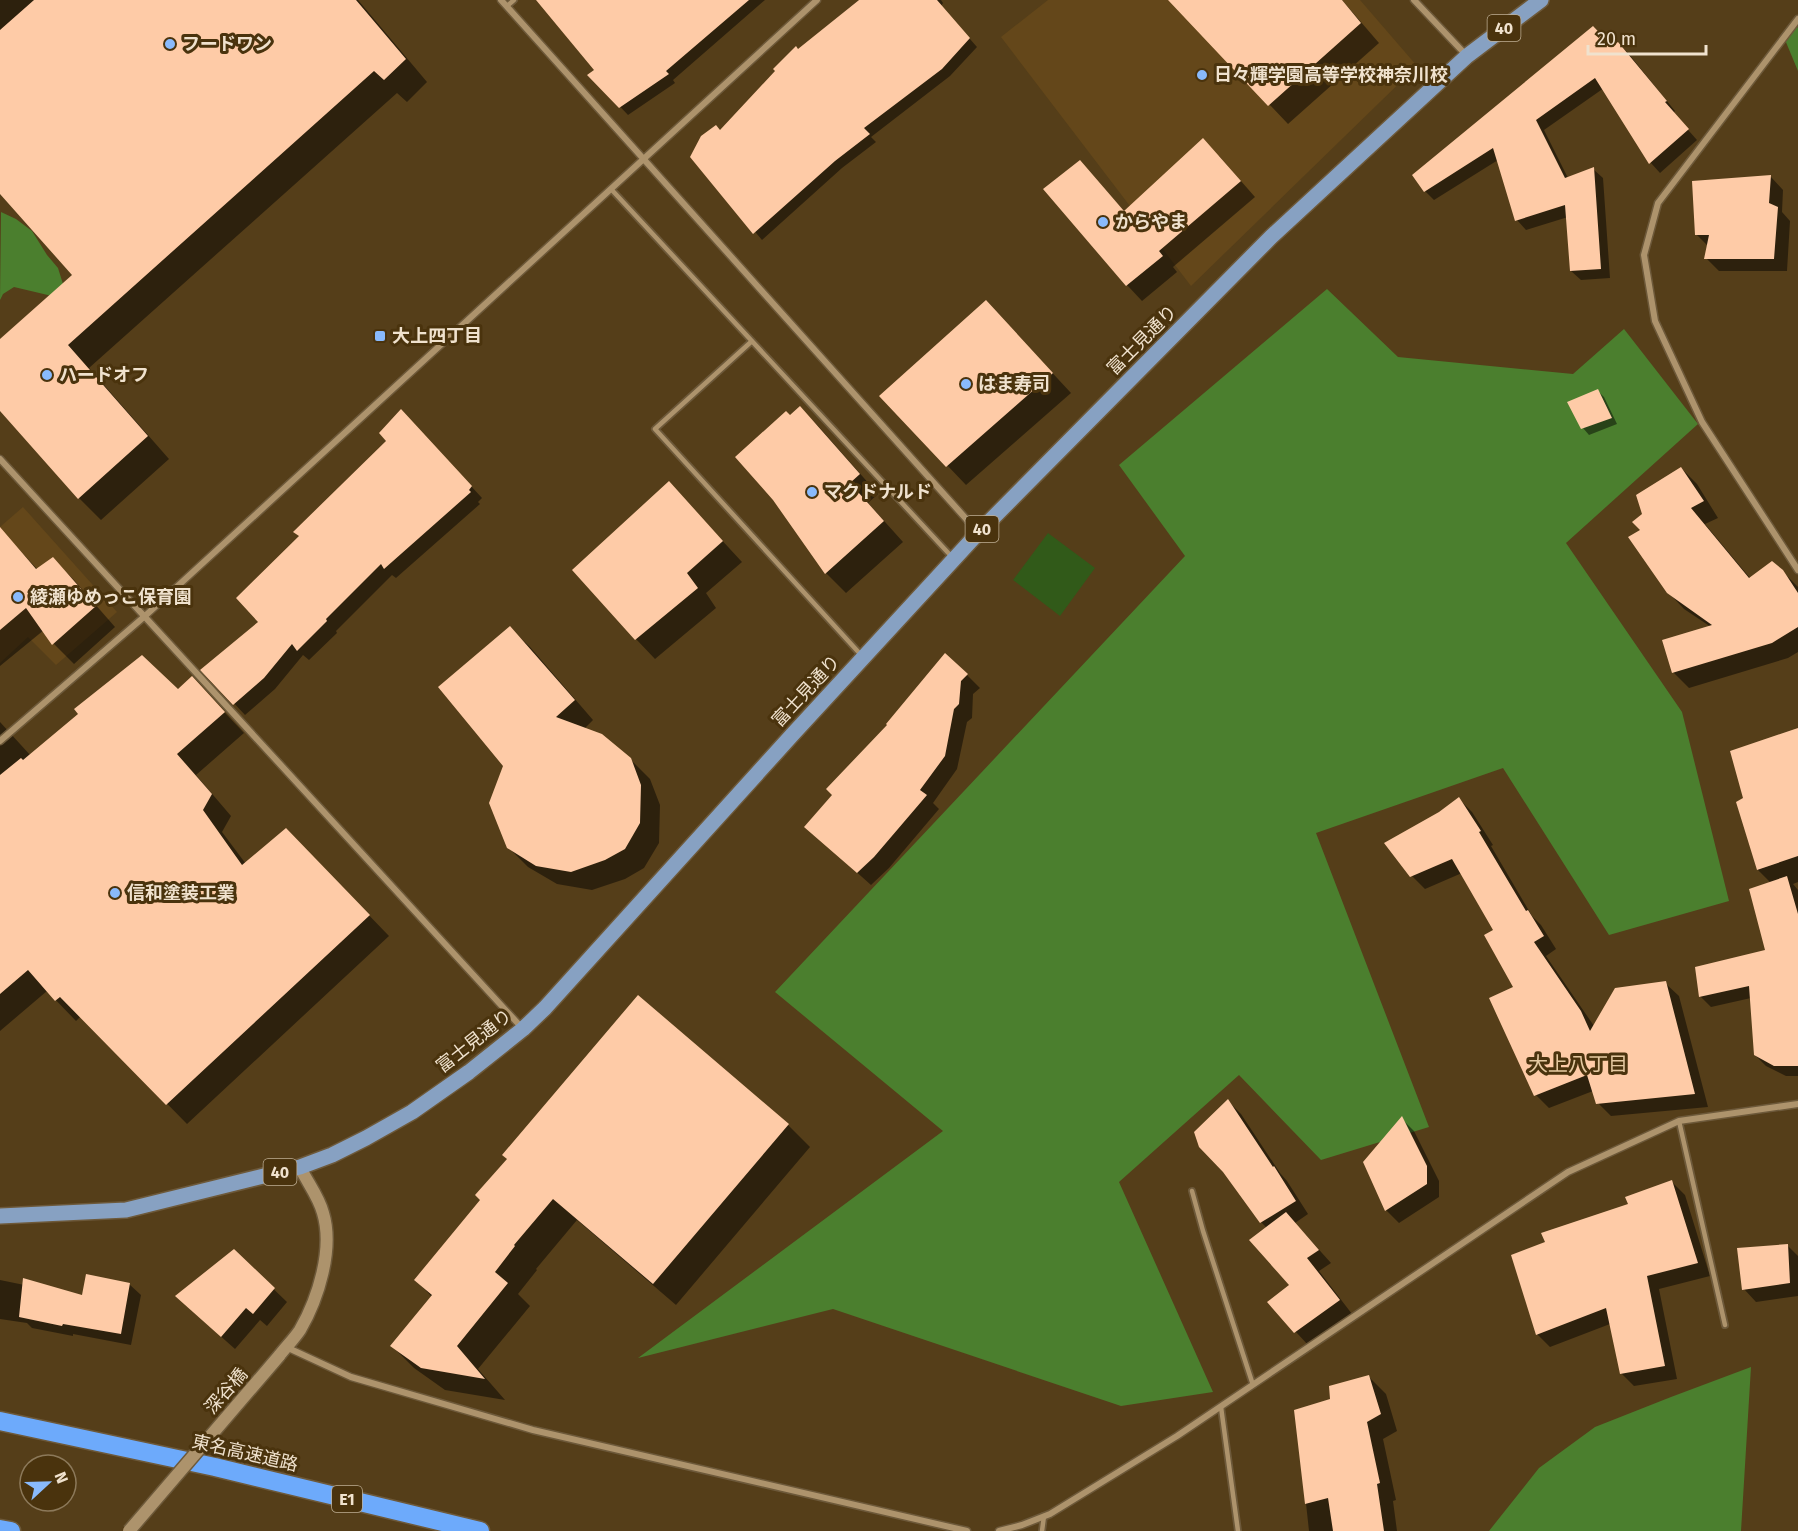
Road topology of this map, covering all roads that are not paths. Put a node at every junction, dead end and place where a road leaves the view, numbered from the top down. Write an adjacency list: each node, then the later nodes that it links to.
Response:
1 (501, 0): 6 (street)
2 (514, 0): 6 (lane)
3 (817, 0): 9 (street)
4 (1414, 0): 8 (street)
5 (1540, 0): 8 (main road, 富士見通り / 40)
6 (507, 6): 9 (street)
7 (1798, 19): 15 (street)
8 (1467, 56): 13 (main road, 富士見通り / 40)
9 (644, 159): 10 (street); 13 (street)
10 (611, 189): 11 (lane); 16 (street)
11 (752, 340): 14 (lane); 17 (lane)
12 (0, 459): 16 (street)
13 (979, 532): 14 (main road, 富士見通り / 40)
14 (954, 559): 17 (main road, 富士見通り / 40)
15 (1798, 570)
16 (145, 616): 18 (street); 19 (street)
17 (864, 657): 19 (main road, 富士見通り / 40)
18 (0, 741)
19 (523, 1029): 22 (main road, 富士見通り / 40)
20 (1798, 1104): 21 (street)
21 (1679, 1120): 25 (lane); 27 (street)
22 (300, 1167): 24 (main road, 富士見通り / 40); 26 (street, 深谷橋)
23 (1192, 1191): 27 (lane)
24 (0, 1216)
25 (1725, 1325)
26 (283, 1351): 33 (street, 深谷橋, bridge); 35 (street)
27 (1252, 1385): 28 (street)
28 (1221, 1407): 30 (street); 38 (lane)
29 (0, 1420): 34 (highway, 東名高速道路 / E1)
30 (1044, 1516): 36 (street); 37 (lane)
31 (0, 1529): 32 (highway)
32 (11, 1531)
33 (129, 1531)
34 (480, 1531)
35 (967, 1531)
36 (999, 1531)
37 (1042, 1531)
38 (1238, 1531)

